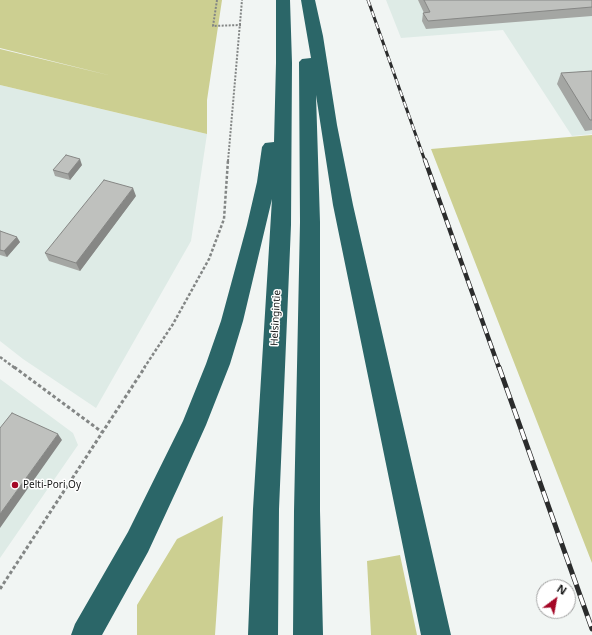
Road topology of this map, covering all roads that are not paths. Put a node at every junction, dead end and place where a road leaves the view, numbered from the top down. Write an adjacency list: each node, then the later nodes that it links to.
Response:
1 (283, 0): 4 (highway, Helsingintie)
2 (302, 0): 7 (highway)
3 (308, 0): 8 (highway)
4 (284, 64): 5 (highway); 6 (highway, Helsingintie)
5 (86, 635)
6 (263, 635)
7 (308, 635)
8 (436, 635)

